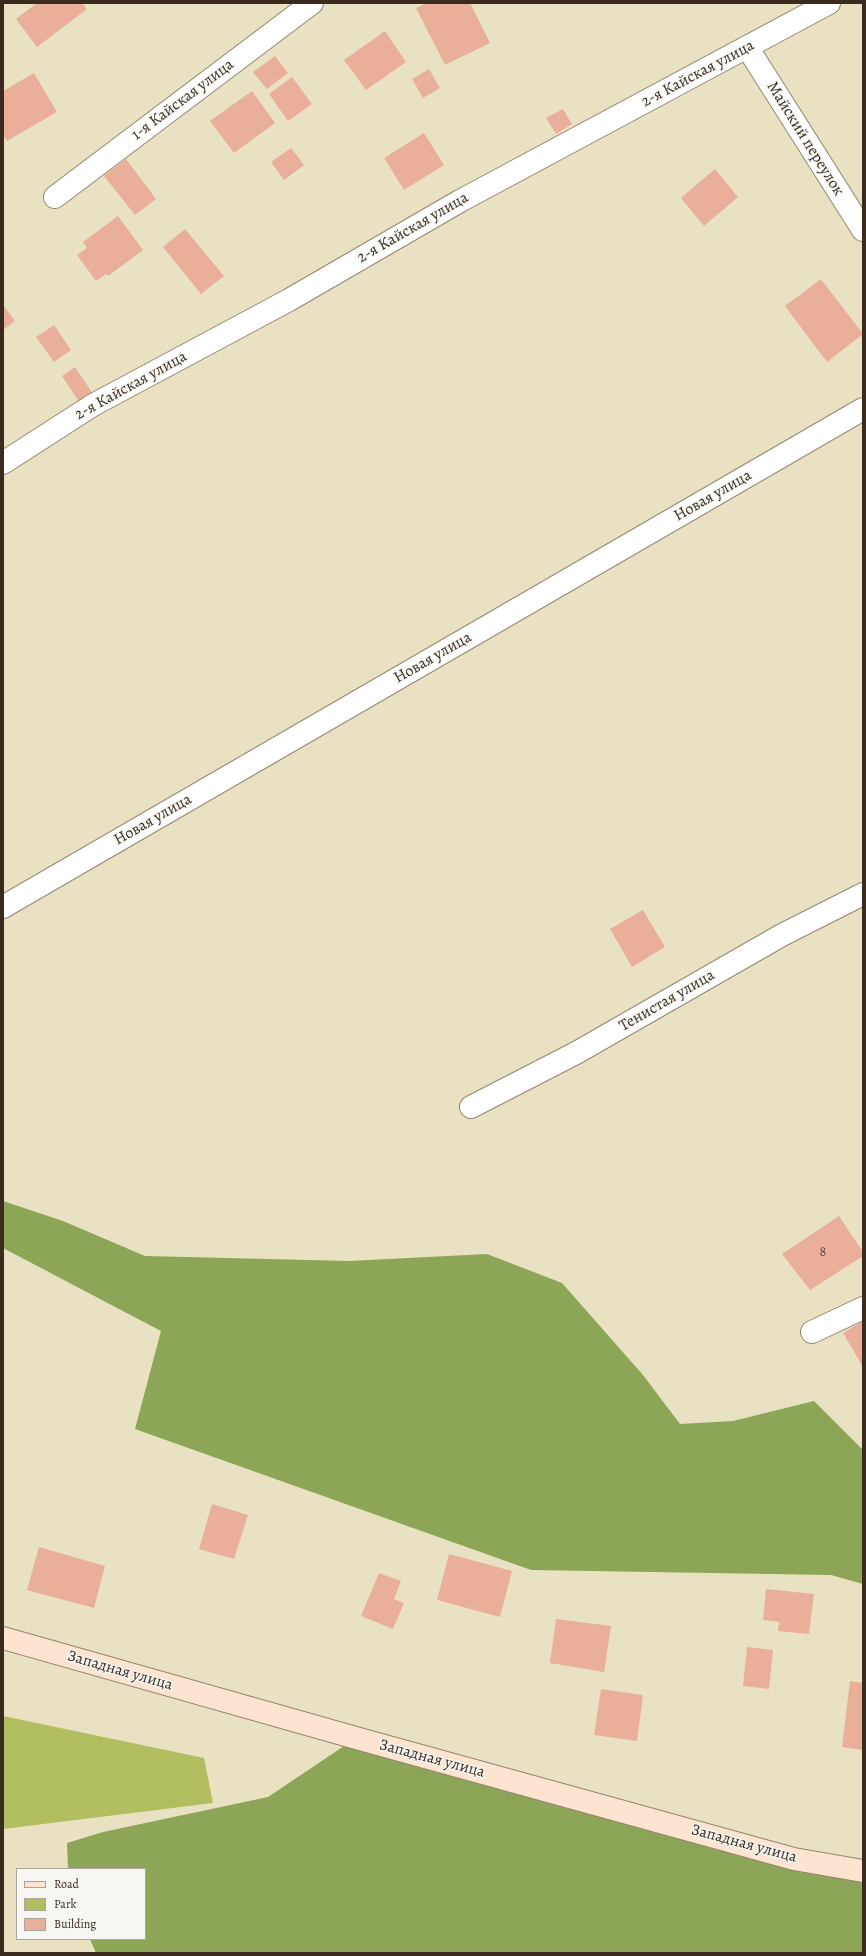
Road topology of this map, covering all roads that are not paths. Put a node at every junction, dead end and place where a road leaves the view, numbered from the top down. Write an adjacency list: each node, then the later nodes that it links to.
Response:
1 (312, 3): 4 (street, 1-я Кайская улица)
2 (829, 3): 3 (street, 2-я Кайская улица)
3 (747, 47): 5 (street, Майский переулок); 7 (street, 2-я Кайская улица)
4 (55, 197)
5 (863, 230)
6 (863, 409): 9 (street, Новая улица)
7 (3, 463)
8 (863, 894): 10 (street, Тенистая улица)
9 (3, 907)
10 (471, 1107)
11 (863, 1308): 12 (street)
12 (812, 1332)
13 (3, 1638): 14 (main road, Западная улица)
14 (863, 1872)

